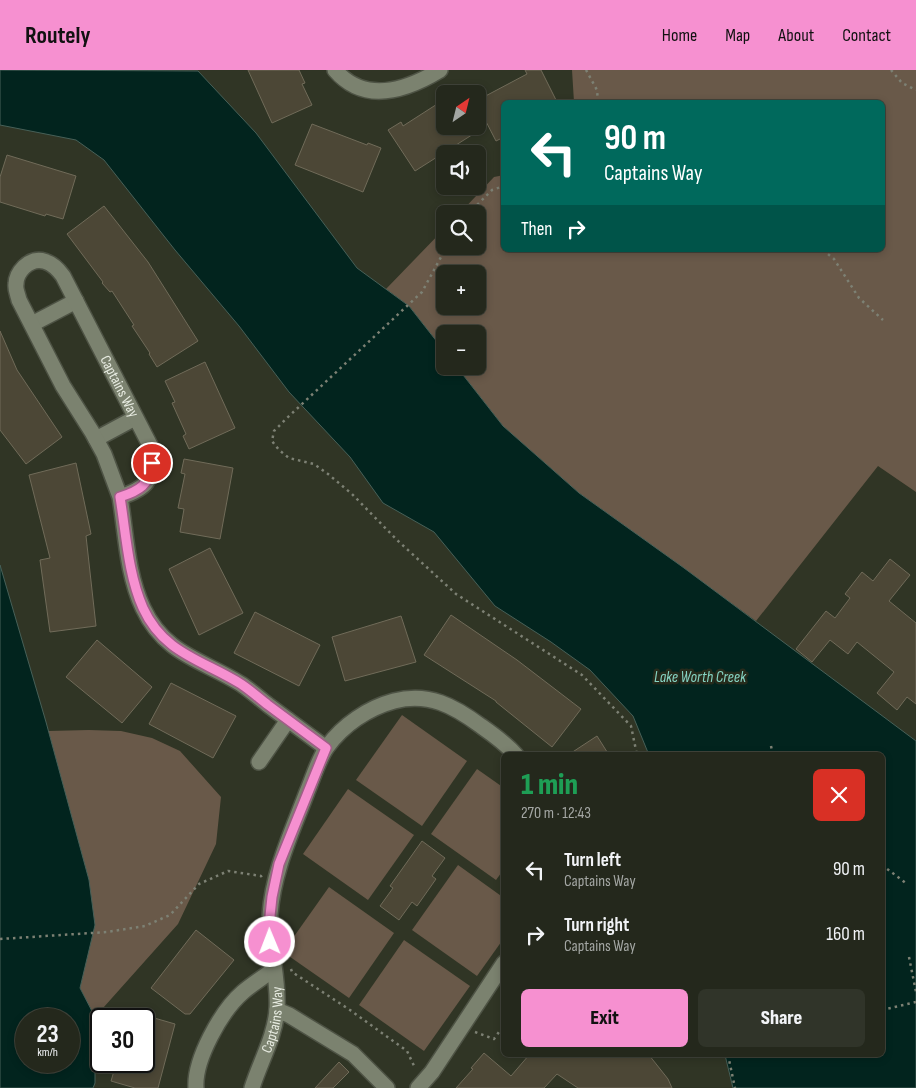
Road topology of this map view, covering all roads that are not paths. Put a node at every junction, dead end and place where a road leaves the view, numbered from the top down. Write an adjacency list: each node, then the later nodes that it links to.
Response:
1 (335, 70): 2 (street)
2 (440, 70)
3 (76, 301): 4 (street); 4 (street, Captains Way); 5 (street, Captains Way)
4 (32, 324): 6 (street)
5 (136, 418): 6 (street); 7 (street, Captains Way)
6 (96, 439): 7 (street)
7 (120, 497): 8 (street)
8 (288, 720): 9 (street); 11 (street)
9 (326, 748): 10 (street, Captains Way); 13 (street, Captains Way)
10 (513, 752)
11 (259, 762)
12 (501, 967): 18 (street)
13 (274, 969): 14 (street, Captains Way); 15 (street)
14 (277, 1010): 16 (street, Captains Way); 17 (street)
15 (196, 1088)
16 (252, 1088)
17 (387, 1088)
18 (418, 1088)

